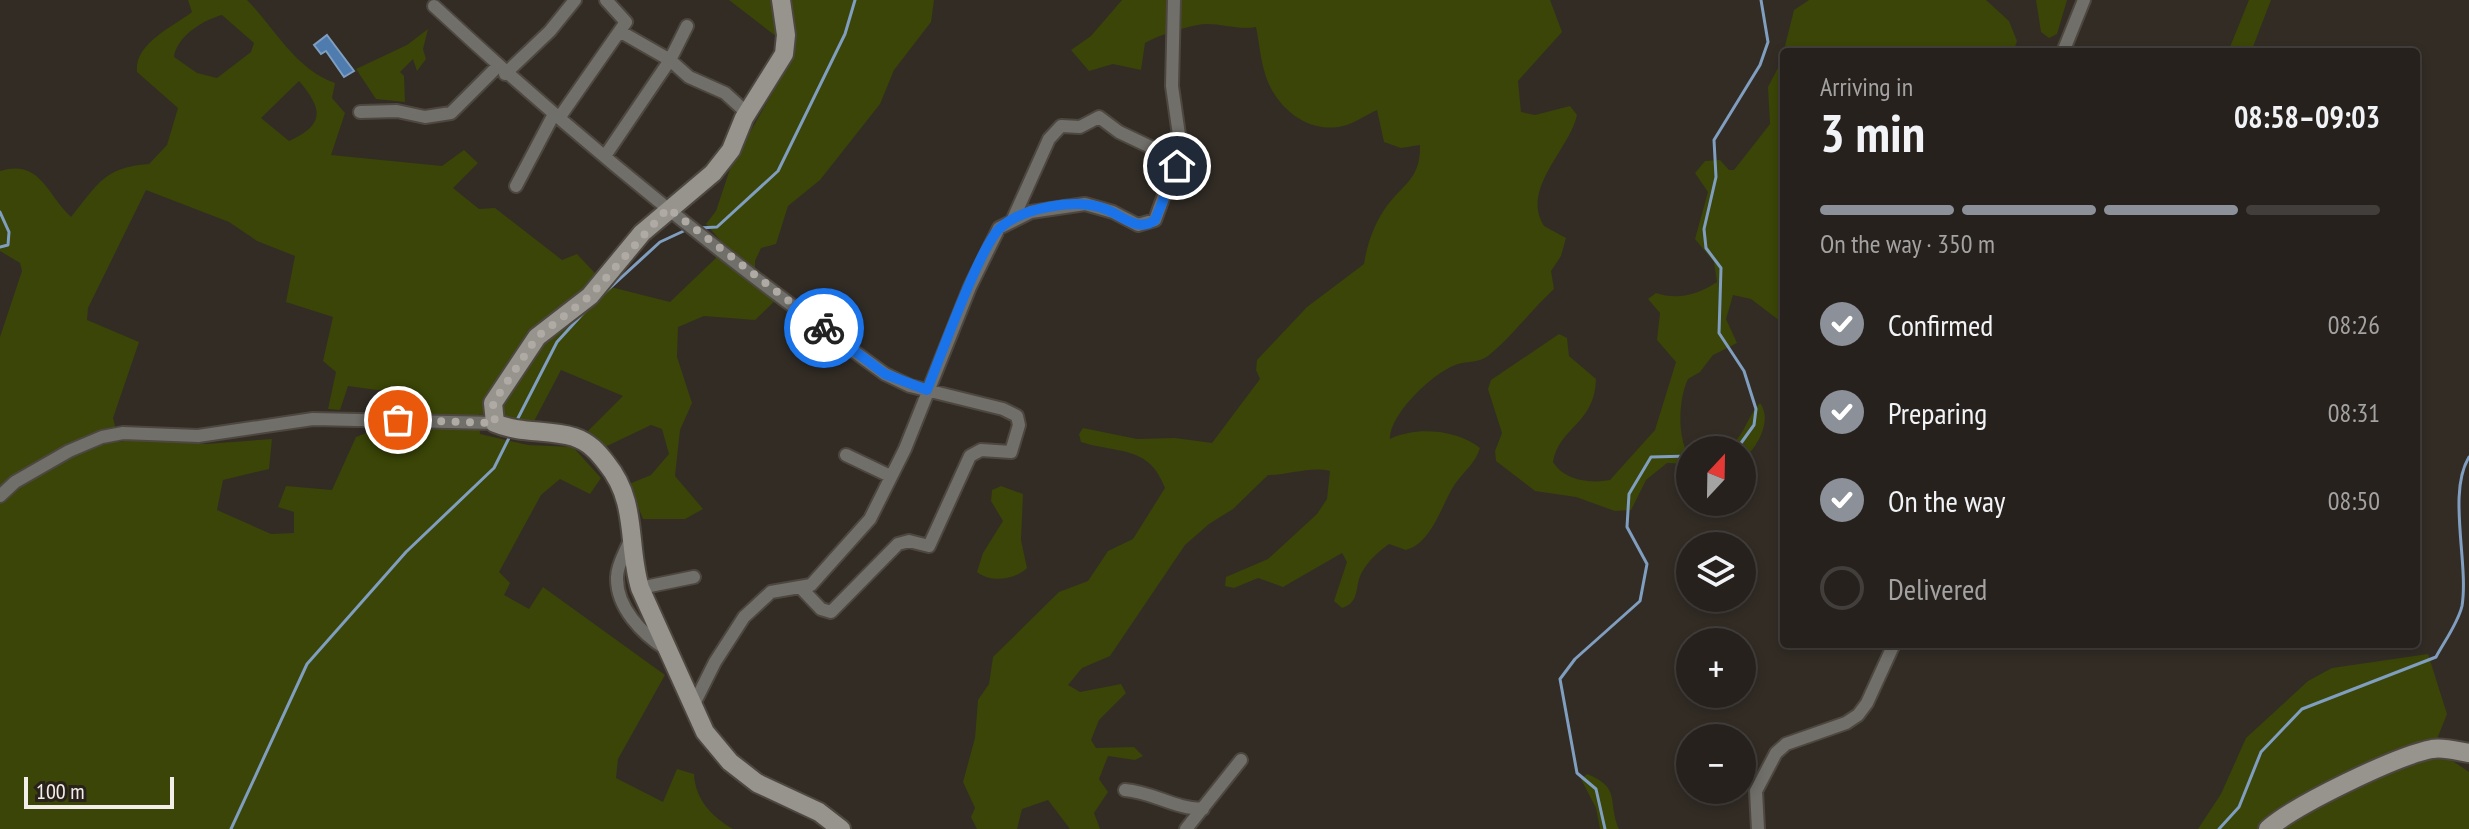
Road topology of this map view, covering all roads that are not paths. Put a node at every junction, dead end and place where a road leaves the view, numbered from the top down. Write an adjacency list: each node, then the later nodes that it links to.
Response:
1 (575, 0): 11 (street)
2 (606, 0): 8 (street)
3 (781, 0): 13 (street)
4 (1174, 0): 16 (street)
5 (2084, 0): 9 (street)
6 (434, 6): 11 (street)
7 (687, 26): 10 (street)
8 (621, 32): 10 (street); 14 (street)
9 (2065, 48)
10 (670, 60): 13 (street); 15 (street)
11 (501, 70): 12 (street); 14 (street)
12 (360, 112)
13 (747, 113): 18 (street)
14 (557, 116): 15 (street); 17 (street)
15 (605, 156): 18 (street)
16 (1178, 160): 19 (street); 19 (street)
17 (516, 186)
18 (668, 208): 20 (street); 21 (street)
19 (1013, 219): 20 (street)
20 (927, 390): 23 (street); 28 (street)
21 (508, 427): 24 (street); 25 (street)
22 (846, 455): 23 (street)
23 (890, 476): 28 (street)
24 (0, 496)
25 (634, 530): 27 (street); 30 (street)
26 (694, 577): 27 (street)
27 (640, 588): 30 (street)
28 (801, 588): 31 (street)
29 (1892, 648): 38 (street)
30 (672, 653): 31 (street)
31 (692, 708): 36 (street)
32 (2469, 753): 39 (street)
33 (1241, 760): 35 (street)
34 (1125, 790): 35 (street)
35 (1203, 809): 37 (street)
36 (841, 829)
37 (1186, 829)
38 (1758, 829)
39 (2268, 829)

